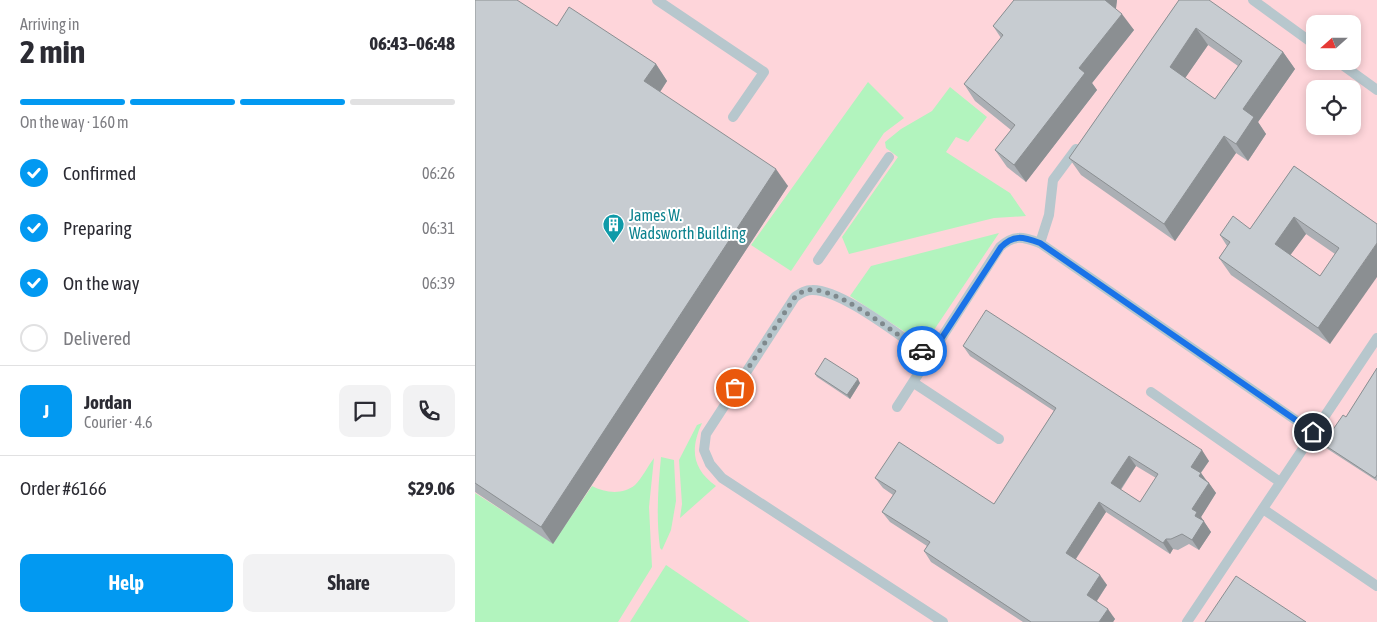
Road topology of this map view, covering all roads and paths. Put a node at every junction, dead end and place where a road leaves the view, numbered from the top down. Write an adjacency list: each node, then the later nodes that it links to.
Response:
1 (657, 0): 6 (lane)
2 (1253, 0): 3 (lane)
3 (1306, 38)
4 (1349, 70): 5 (lane)
5 (1377, 90)
6 (733, 117)
7 (1082, 141): 9 (lane)
8 (889, 157): 10 (lane)
9 (1040, 243): 12 (lane); 16 (lane)
10 (818, 260)
11 (1377, 338): 16 (lane)
12 (930, 356): 13 (lane); 21 (lane)
13 (914, 382): 15 (lane); 17 (lane)
14 (1151, 392): 18 (lane)
15 (897, 407)
16 (1313, 432): 18 (lane)
17 (999, 439)
18 (1280, 482): 19 (lane)
19 (1263, 509): 20 (lane); 22 (lane)
20 (1377, 586)
21 (943, 622)
22 (1187, 622)

